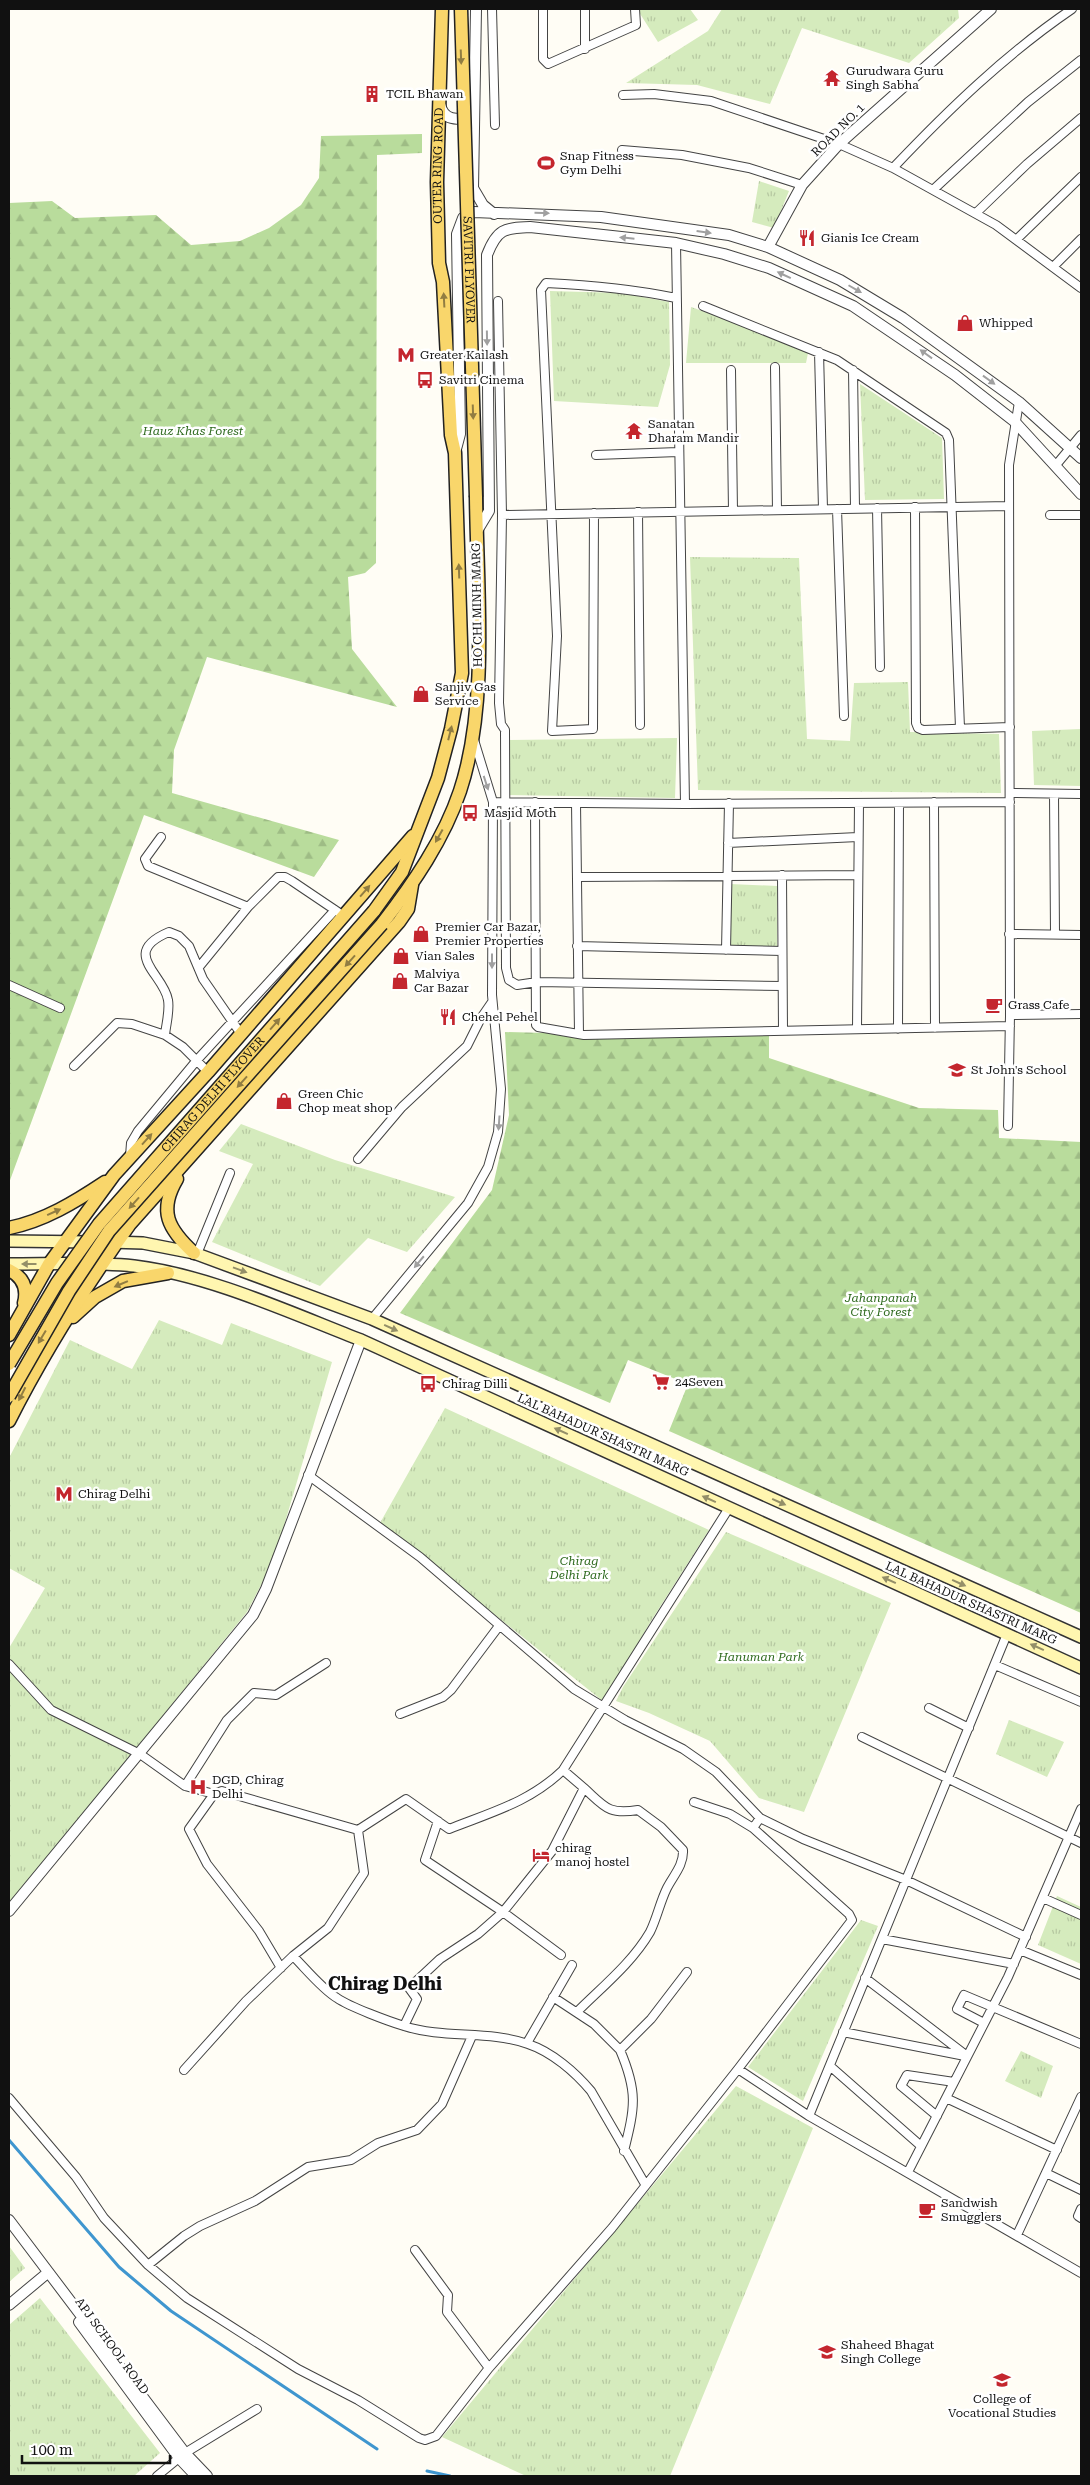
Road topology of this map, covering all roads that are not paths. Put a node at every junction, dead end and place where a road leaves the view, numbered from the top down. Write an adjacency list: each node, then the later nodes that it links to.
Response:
1 (442, 9): 13 (main road, OUTER RING ROAD)
2 (461, 9): 67 (main road, SAVITRI FLYOVER, one-way to 67, bridge)
3 (476, 9): 14 (street)
4 (492, 9): 16 (street)
5 (543, 9): 10 (street)
6 (585, 9): 10 (street)
7 (635, 9): 10 (street)
8 (1072, 9): 19 (street)
9 (986, 11): 17 (street, ROAD NO. 1)
10 (585, 49)
11 (1081, 60): 22 (street)
12 (623, 95): 17 (street)
13 (439, 102): 14 (street); 29 (main road, OUTER RING ROAD)
14 (474, 106): 24 (street)
15 (1081, 118): 23 (street)
16 (495, 125)
17 (839, 144): 19 (street); 21 (street, ROAD NO. 1)
18 (622, 150): 21 (street)
19 (893, 168): 22 (street)
20 (1081, 176): 25 (street)
21 (802, 185): 28 (street, ROAD NO. 1)
22 (934, 189): 23 (street)
23 (976, 213): 25 (street)
24 (494, 214): 28 (street, one-way to 28); 35 (street, HO CHI MINH MARG)
25 (1017, 239): 30 (street)
26 (1081, 239): 30 (street)
27 (676, 243): 32 (street); 36 (street, HO CHI MINH MARG, one-way to 36); 42 (street, one-way to 27)
28 (768, 247): 41 (street, one-way to 41)
29 (439, 263): 46 (main road, HO CHI MINH MARG, one-way to 29)
30 (1054, 266): 31 (street)
31 (1081, 288)
32 (676, 298): 45 (street); 63 (street)
33 (498, 301): 64 (street)
34 (703, 306): 37 (street)
35 (457, 316): 36 (street); 46 (street, HO CHI MINH MARG)
36 (487, 317): 67 (street, HO CHI MINH MARG, one-way to 67)
37 (818, 352): 40 (street); 56 (street)
38 (775, 367): 58 (street)
39 (731, 370): 59 (street)
40 (853, 370): 53 (street); 54 (street)
41 (1019, 402): 42 (street); 44 (street)
42 (1014, 421): 49 (street); 51 (street)
43 (1081, 435): 44 (street)
44 (1071, 446): 48 (street); 49 (street)
45 (678, 452): 47 (street); 61 (street)
46 (455, 453): 87 (main road, HO CHI MINH MARG, one-way to 46)
47 (596, 455)
48 (1081, 458)
49 (1056, 465): 50 (street)
50 (1081, 494)
51 (1009, 506): 53 (street); 71 (street)
52 (914, 507): 53 (street); 55 (street); 72 (street)
53 (953, 507): 72 (street)
54 (855, 508): 55 (street); 57 (street)
55 (876, 508): 68 (street)
56 (823, 509): 57 (street); 58 (street)
57 (838, 509): 69 (street)
58 (777, 510): 59 (street)
59 (733, 511): 61 (street)
60 (638, 512): 61 (street); 62 (street); 70 (street)
61 (679, 512): 86 (street)
62 (594, 513): 63 (street); 63 (street)
63 (553, 514): 64 (street)
64 (502, 515): 78 (street)
65 (1050, 515): 66 (street)
66 (1081, 515)
67 (477, 531): 73 (main road, HO CHI MINH MARG)
68 (880, 667)
69 (844, 716)
70 (640, 725)
71 (1010, 727): 72 (street); 74 (street)
72 (960, 728)
73 (473, 736): 77 (street, one-way to 77); 95 (main road, HO CHI MINH MARG, one-way to 95)
74 (1010, 793): 75 (street); 81 (street)
75 (1054, 794): 76 (street); 99 (street)
76 (1081, 794)
77 (493, 802): 78 (street); 109 (street, one-way to 109)
78 (507, 802): 79 (street); 105 (street)
79 (535, 802): 82 (street); 105 (street)
80 (934, 802): 81 (street); 85 (street); 116 (street)
81 (1010, 802): 98 (street)
82 (576, 803): 86 (street); 94 (street)
83 (729, 803): 84 (street); 86 (street); 90 (street)
84 (859, 803): 85 (street); 89 (street)
85 (899, 803): 115 (street)
86 (685, 804)
87 (419, 829): 97 (main road, one-way to 87); 147 (main road, CHIRAG DELHI FLYOVER, one-way to 87, bridge)
88 (161, 837): 96 (street)
89 (858, 837): 90 (street); 92 (street)
90 (728, 843): 93 (street)
91 (782, 875): 92 (street); 93 (street); 103 (street)
92 (858, 875): 117 (street)
93 (727, 876): 94 (street); 102 (street)
94 (577, 877): 101 (street)
95 (412, 885): 125 (main road); 148 (main road, CHIRAG DELHI FLYOVER, one-way to 148, bridge)
96 (248, 907): 97 (street); 104 (street)
97 (339, 913): 113 (street); 119 (main road)
98 (1009, 934): 99 (street); 112 (street)
99 (1055, 934): 100 (street)
100 (1081, 935)
101 (577, 946): 102 (street); 106 (street)
102 (726, 950): 103 (street)
103 (782, 952): 108 (street)
104 (199, 967): 113 (street); 121 (street)
105 (537, 982): 106 (street); 120 (street)
106 (577, 983): 108 (street); 120 (street)
107 (9, 985): 110 (street)
108 (782, 986): 118 (street)
109 (492, 1002): 129 (street); 143 (street, one-way to 143)
110 (60, 1008)
111 (1081, 1014): 112 (street)
112 (1010, 1015): 114 (street)
113 (232, 1023): 119 (street); 122 (street)
114 (1010, 1026): 116 (street); 126 (street)
115 (898, 1028): 116 (street); 117 (street)
116 (935, 1028)
117 (857, 1029): 118 (street)
118 (783, 1030): 120 (street)
119 (241, 1034): 124 (main road)
120 (579, 1034)
121 (165, 1035): 122 (street); 123 (street)
122 (197, 1060): 124 (street); 128 (street)
123 (74, 1066)
124 (208, 1073): 125 (main road); 128 (main road, one-way to 124)
125 (237, 1102): 127 (main road)
126 (1008, 1126)
127 (191, 1155): 135 (main road); 136 (main road)
128 (130, 1158): 131 (main road)
129 (358, 1159)
130 (230, 1173): 136 (street)
131 (114, 1175): 132 (main road, one-way to 131); 134 (main road)
132 (9, 1228)
133 (9, 1241): 134 (main road, LAL BAHADUR SHASTRI MARG)
134 (64, 1242): 135 (main road, LAL BAHADUR SHASTRI MARG); 138 (main road)
135 (117, 1242): 136 (main road, LAL BAHADUR SHASTRI MARG); 139 (main road)
136 (195, 1253): 143 (main road, LAL BAHADUR SHASTRI MARG, one-way to 143)
137 (9, 1264): 138 (main road, LAL BAHADUR SHASTRI MARG, one-way to 137)
138 (49, 1264): 139 (main road, LAL BAHADUR SHASTRI MARG); 142 (main road)
139 (101, 1266): 141 (main road, LAL BAHADUR SHASTRI MARG); 144 (main road)
140 (9, 1270): 142 (main road)
141 (168, 1273): 144 (main road, one-way to 144); 146 (main road, LAL BAHADUR SHASTRI MARG)
142 (22, 1311): 145 (main road)
143 (372, 1319): 154 (main road, LAL BAHADUR SHASTRI MARG, one-way to 154)
144 (60, 1330): 149 (main road, one-way to 149)
145 (9, 1335)
146 (361, 1340): 150 (street); 151 (main road, LAL BAHADUR SHASTRI MARG, one-way to 146)
147 (9, 1364)
148 (9, 1396)
149 (9, 1421)
150 (308, 1475): 152 (street); 165 (street)
151 (729, 1508): 153 (main road, LAL BAHADUR SHASTRI MARG, one-way to 151); 160 (street)
152 (499, 1626): 160 (street); 162 (street)
153 (1007, 1634): 157 (street); 158 (main road, LAL BAHADUR SHASTRI MARG, one-way to 153)
154 (1081, 1638)
155 (326, 1662): 168 (street)
156 (9, 1664): 165 (street)
157 (995, 1665): 159 (street); 163 (street)
158 (1081, 1668)
159 (1081, 1702)
160 (603, 1707): 166 (street); 173 (street)
161 (929, 1708): 163 (street)
162 (400, 1714)
163 (969, 1728): 167 (street)
164 (862, 1738): 167 (street)
165 (140, 1754): 168 (street); 181 (street)
166 (563, 1770): 169 (street); 174 (street)
167 (948, 1779): 177 (street); 179 (street)
168 (184, 1786): 170 (street)
169 (584, 1788): 182 (street); 197 (street)
170 (214, 1794): 176 (street); 191 (street)
171 (694, 1802): 175 (street)
172 (1081, 1809): 177 (street)
173 (760, 1818): 175 (street); 179 (street)
174 (438, 1821): 176 (street); 182 (street)
175 (753, 1828): 207 (street)
176 (358, 1830): 188 (street)
177 (1069, 1837): 178 (street); 180 (street)
178 (1081, 1843)
179 (906, 1880): 184 (street); 185 (street)
180 (1042, 1898): 183 (street); 184 (street)
181 (9, 1911)
182 (503, 1912): 187 (street); 199 (street)
183 (1081, 1915)
184 (1026, 1937): 186 (street)
185 (882, 1939): 189 (street); 194 (street)
186 (1020, 1950): 189 (street); 193 (street)
187 (561, 1954)
188 (293, 1956): 191 (street); 199 (street)
189 (1014, 1964): 196 (street)
190 (572, 1965): 195 (street)
191 (281, 1968): 208 (street)
192 (687, 1972): 204 (street)
193 (1081, 1975)
194 (866, 1978): 200 (street); 205 (street)
195 (553, 1997): 197 (street); 202 (street)
196 (993, 2006): 198 (street); 198 (street); 203 (street)
197 (577, 2012): 204 (street)
198 (984, 2024): 205 (street)
199 (404, 2026): 201 (street)
200 (843, 2032): 205 (street); 206 (street)
201 (472, 2036): 202 (street); 229 (street)
202 (527, 2043): 218 (street)
203 (1081, 2044)
204 (620, 2050): 218 (street)
205 (967, 2056): 209 (street)
206 (830, 2066): 214 (street); 216 (street)
207 (738, 2069): 214 (street); 221 (street)
208 (184, 2070)
209 (954, 2082): 212 (street); 215 (street)
210 (1081, 2097): 213 (street)
211 (9, 2098): 229 (street)
212 (946, 2098): 215 (street); 217 (street)
213 (1079, 2110): 217 (street)
214 (809, 2116): 219 (street)
215 (937, 2116): 216 (street)
216 (921, 2146): 219 (street)
217 (1057, 2150): 220 (street)
218 (624, 2151): 221 (street)
219 (908, 2172): 227 (street)
220 (1046, 2173): 222 (street); 227 (street)
221 (645, 2184): 233 (street)
222 (1081, 2190)
223 (1081, 2209): 224 (street)
224 (1081, 2218)
225 (9, 2220): 235 (street)
226 (9, 2229): 231 (street, APJ SCHOOL ROAD)
227 (1017, 2235): 230 (street)
228 (415, 2250): 233 (street)
229 (148, 2266): 233 (street)
230 (1081, 2273)
231 (45, 2275): 232 (street); 235 (street, APJ SCHOOL ROAD)
232 (9, 2305)
233 (489, 2368)
234 (257, 2409): 235 (street)
235 (182, 2456): 236 (street); 237 (street, APJ SCHOOL ROAD); 238 (street)
236 (157, 2476)
237 (196, 2476)
238 (207, 2476)

